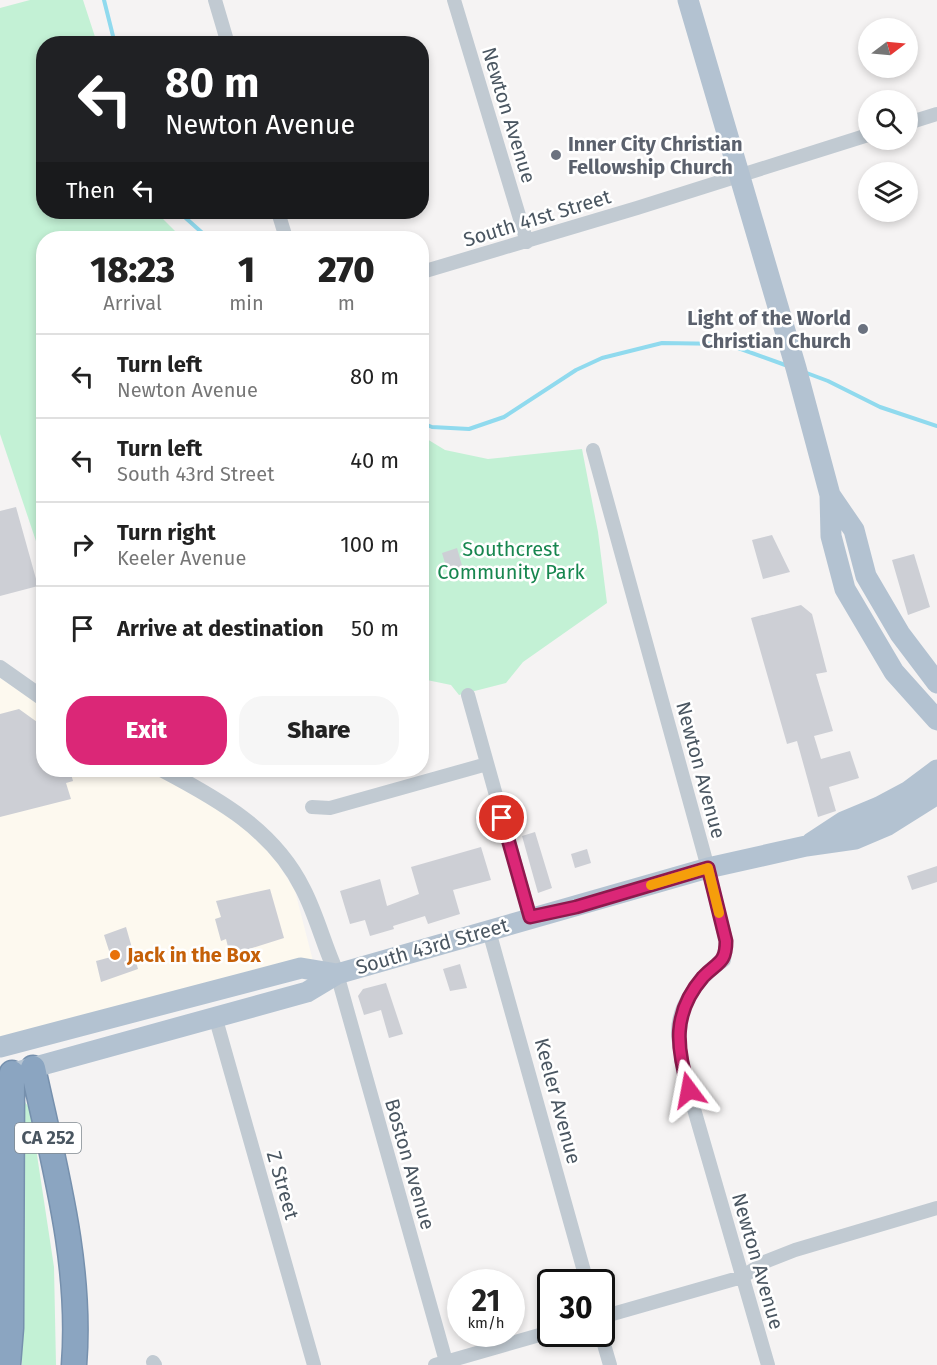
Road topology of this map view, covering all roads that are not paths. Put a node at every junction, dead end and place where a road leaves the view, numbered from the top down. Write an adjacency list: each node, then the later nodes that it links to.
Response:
1 (215, 0): 4 (street)
2 (454, 0): 9 (street, Newton Avenue)
3 (688, 0): 8 (main road)
4 (226, 36)
5 (937, 114): 6 (street)
6 (918, 120)
7 (858, 138): 8 (street, South 41st Street)
8 (740, 175): 9 (street, South 41st Street); 12 (main road)
9 (527, 242): 10 (street, South 41st Street)
10 (429, 270)
11 (593, 450): 26 (street, Newton Avenue)
12 (830, 495): 13 (main road); 14 (main road)
13 (838, 564): 14 (main road); 19 (main road)
14 (900, 634): 16 (main road)
15 (0, 668): 17 (street)
16 (937, 683)
17 (36, 693)
18 (468, 695): 20 (street)
19 (937, 720)
20 (487, 764): 24 (street); 27 (street)
21 (937, 770): 25 (main road, South 43rd Street)
22 (176, 777): 29 (street)
23 (937, 794): 25 (main road, South 43rd Street)
24 (312, 807)
25 (806, 846): 26 (main road, South 43rd Street)
26 (708, 868): 27 (main road, South 43rd Street); 35 (street, Newton Avenue)
27 (530, 917): 28 (main road, South 43rd Street)
28 (489, 931): 29 (main road, South 43rd Street); 34 (street, Keeler Avenue)
29 (337, 974): 30 (main road, South 43rd Street); 31 (main road, South 43rd Street); 39 (street, Boston Avenue)
30 (215, 1016): 32 (main road, South 43rd Street); 42 (street, Z Street)
31 (12, 1043): 32 (main road)
32 (15, 1072): 40 (highway); 41 (highway, CA 252)
33 (937, 1208): 35 (street)
34 (583, 1269)
35 (742, 1277): 36 (street); 44 (street, Newton Avenue)
36 (615, 1313)
37 (537, 1336): 39 (street)
38 (605, 1347): 43 (street)
39 (442, 1364)
40 (8, 1365)
41 (74, 1365)
42 (314, 1365)
43 (610, 1365)
44 (768, 1365)

